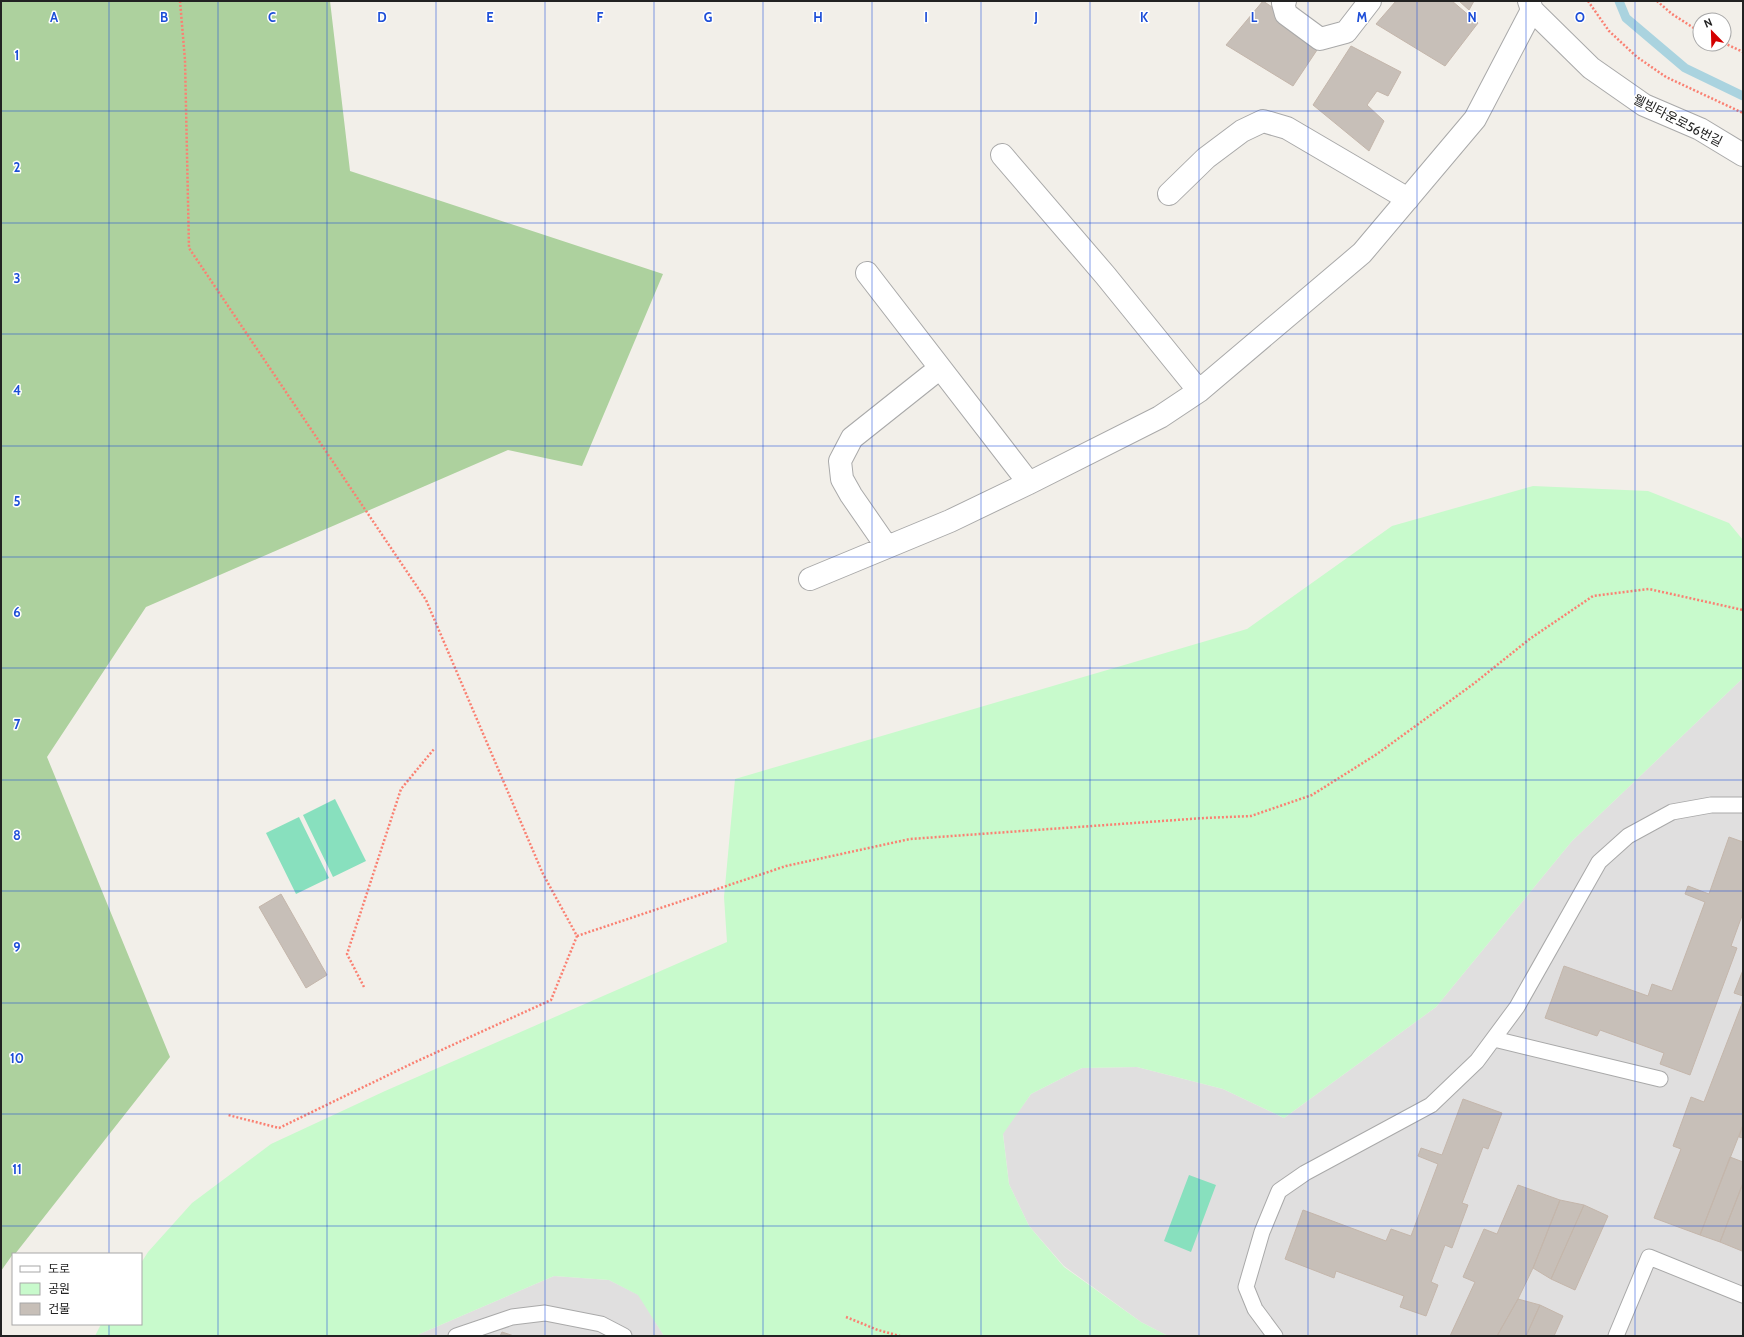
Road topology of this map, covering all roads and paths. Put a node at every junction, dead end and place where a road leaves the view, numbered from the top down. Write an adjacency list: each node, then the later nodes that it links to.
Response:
1 (180, 1): 24 (path)
2 (1284, 1): 3 (street)
3 (1370, 1)
4 (1588, 1): 10 (path)
5 (1657, 1): 7 (path)
6 (1531, 5): 12 (street, 웰빙타운로56번길); 14 (street)
7 (1692, 27)
8 (1732, 47): 9 (path)
9 (1743, 52)
10 (1743, 113)
11 (1002, 155): 17 (street)
12 (1743, 155)
13 (1170, 194): 14 (street)
14 (1408, 199): 17 (street)
15 (867, 273): 16 (street)
16 (940, 368): 18 (street); 19 (street)
17 (1199, 391): 18 (street)
18 (1029, 483): 19 (street)
19 (888, 547): 20 (street)
20 (810, 579)
21 (1743, 610): 24 (path)
22 (434, 749): 25 (path)
23 (1743, 805): 26 (lane)
24 (578, 936): 28 (path)
25 (364, 987)
26 (1494, 1039): 27 (lane); 34 (lane)
27 (1660, 1079)
28 (228, 1115)
29 (1743, 1295): 35 (lane)
30 (846, 1317): 33 (path)
31 (456, 1336): 32 (lane)
32 (624, 1336)
33 (900, 1336)
34 (1275, 1336)
35 (1616, 1336)

